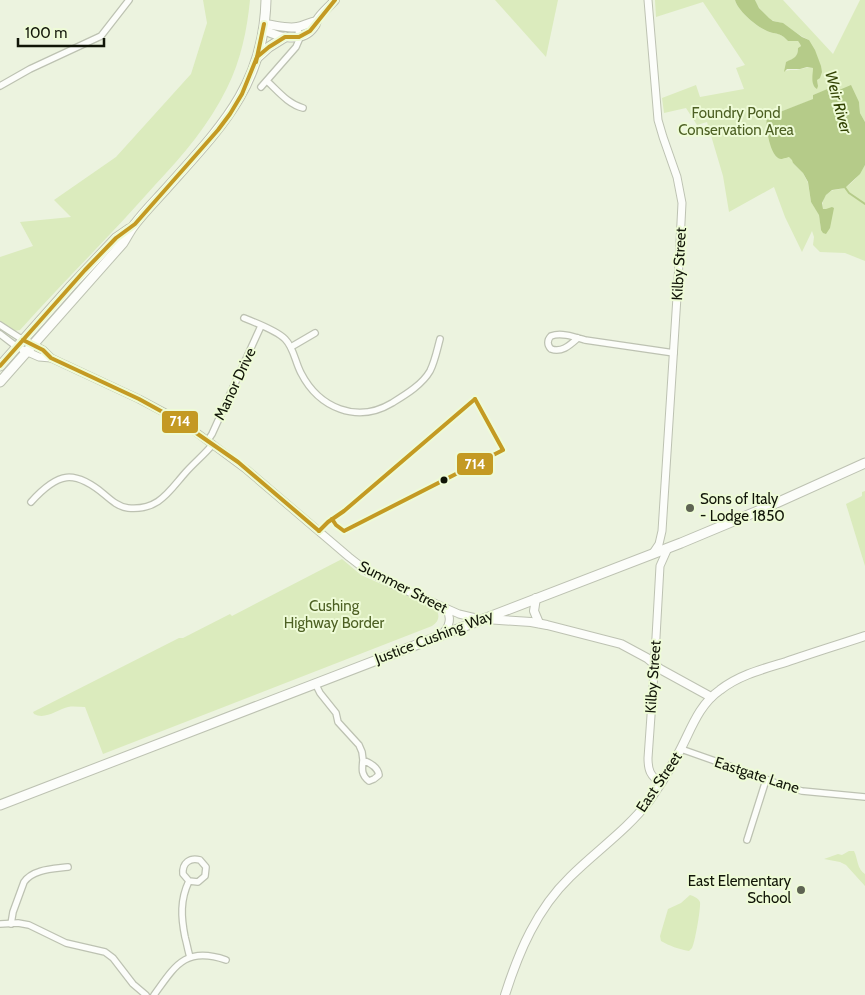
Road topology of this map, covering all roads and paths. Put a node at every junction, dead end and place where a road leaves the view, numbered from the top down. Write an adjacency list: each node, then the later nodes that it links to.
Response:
1 (129, 0): 12 (street)
2 (266, 0): 6 (main road)
3 (335, 0): 5 (main road)
4 (648, 0): 26 (street, Kilby Street)
5 (316, 21): 7 (main road); 8 (main road)
6 (264, 27): 7 (main road); 9 (main road); 10 (main road)
7 (298, 27): 8 (street)
8 (299, 36): 9 (main road); 11 (street)
9 (285, 38): 10 (main road)
10 (257, 57): 15 (main road)
11 (266, 81): 13 (street); 14 (street)
12 (0, 86)
13 (261, 87)
14 (303, 108)
15 (135, 224): 23 (main road); 25 (main road)
16 (244, 318): 18 (street)
17 (0, 325): 23 (street)
18 (261, 326): 24 (street); 29 (street, Manor Drive)
19 (315, 333): 24 (street)
20 (0, 334): 23 (street)
21 (578, 338): 21 (street); 26 (street)
22 (440, 339): 24 (street)
23 (20, 343): 25 (street, Summer Street); 27 (main road)
24 (291, 347)
25 (29, 349): 28 (main road); 29 (street, Summer Street)
26 (674, 353): 32 (street, Kilby Street)
27 (0, 366)
28 (0, 382)
29 (210, 442): 31 (street, Manor Drive); 37 (street, Summer Street)
30 (865, 463): 33 (main road, Justice Cushing Way)
31 (31, 502)
32 (662, 531): 33 (street); 34 (street, Kilby Street)
33 (671, 546): 34 (main road, Justice Cushing Way); 35 (street, Kilby Street)
34 (650, 554): 35 (street); 36 (main road, Justice Cushing Way)
35 (660, 566): 42 (street, Kilby Street)
36 (536, 598): 38 (main road, Justice Cushing Way); 39 (main road)
37 (446, 609): 38 (street, Summer Street); 40 (street)
38 (480, 619): 39 (main road, Summer Street); 40 (main road, Justice Cushing Way)
39 (539, 623): 42 (main road, Summer Street)
40 (442, 634): 43 (main road, Justice Cushing Way)
41 (865, 636): 44 (main road, East Street)
42 (655, 665): 44 (main road, Summer Street); 48 (street, Kilby Street)
43 (315, 683): 46 (street); 50 (main road, Justice Cushing Way)
44 (711, 697): 45 (main road, East Street)
45 (681, 750): 47 (street, Eastgate Lane); 48 (main road, East Street)
46 (363, 760)
47 (766, 780): 49 (street, Eastgate Lane); 51 (street)
48 (661, 783): 60 (main road, East Street)
49 (865, 797)
50 (0, 805)
51 (747, 840)
52 (68, 867): 55 (street)
53 (189, 881): 53 (street); 56 (street)
54 (0, 924): 55 (street)
55 (11, 924): 58 (street)
56 (190, 957): 57 (street); 59 (street)
57 (226, 960)
58 (146, 995)
59 (154, 995)
60 (505, 995)

